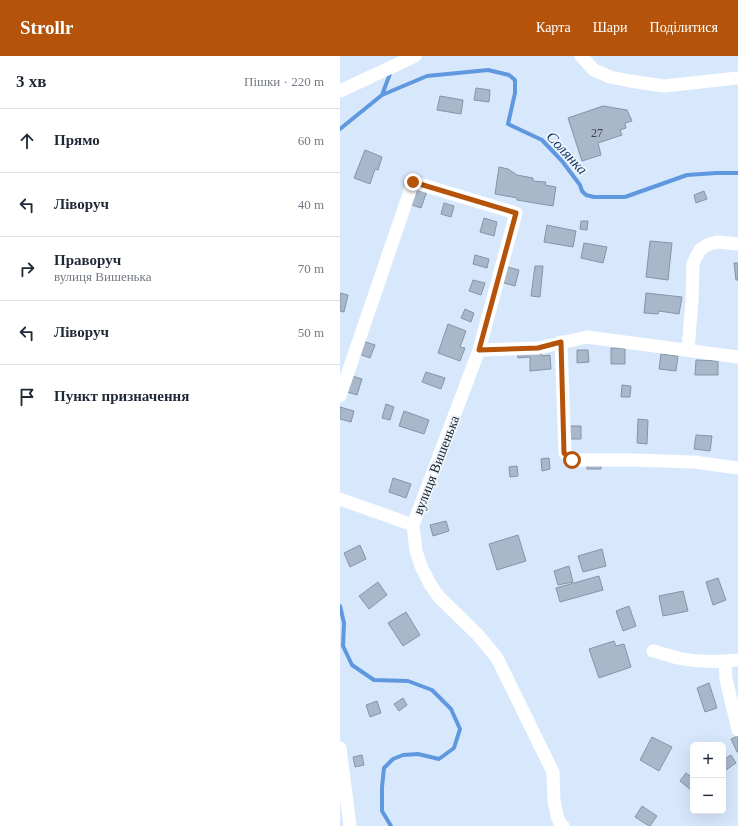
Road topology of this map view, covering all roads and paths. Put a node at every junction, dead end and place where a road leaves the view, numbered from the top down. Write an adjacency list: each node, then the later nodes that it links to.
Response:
1 (415, 56): 4 (street)
2 (581, 56): 3 (street)
3 (738, 78)
4 (340, 91)
5 (738, 244): 8 (street)
6 (561, 342): 7 (street); 8 (street); 11 (street)
7 (479, 350): 10 (street, вулиця Вишенька); 13 (street, вулиця Вишенька)
8 (688, 350): 9 (street)
9 (738, 357)
10 (340, 396)
11 (738, 468)
12 (340, 499): 13 (street)
13 (413, 525): 19 (street, вулиця Вишенька)
14 (653, 651): 15 (street)
15 (732, 661): 16 (street)
16 (738, 730)
17 (340, 748): 18 (street)
18 (350, 826)
19 (563, 826)

